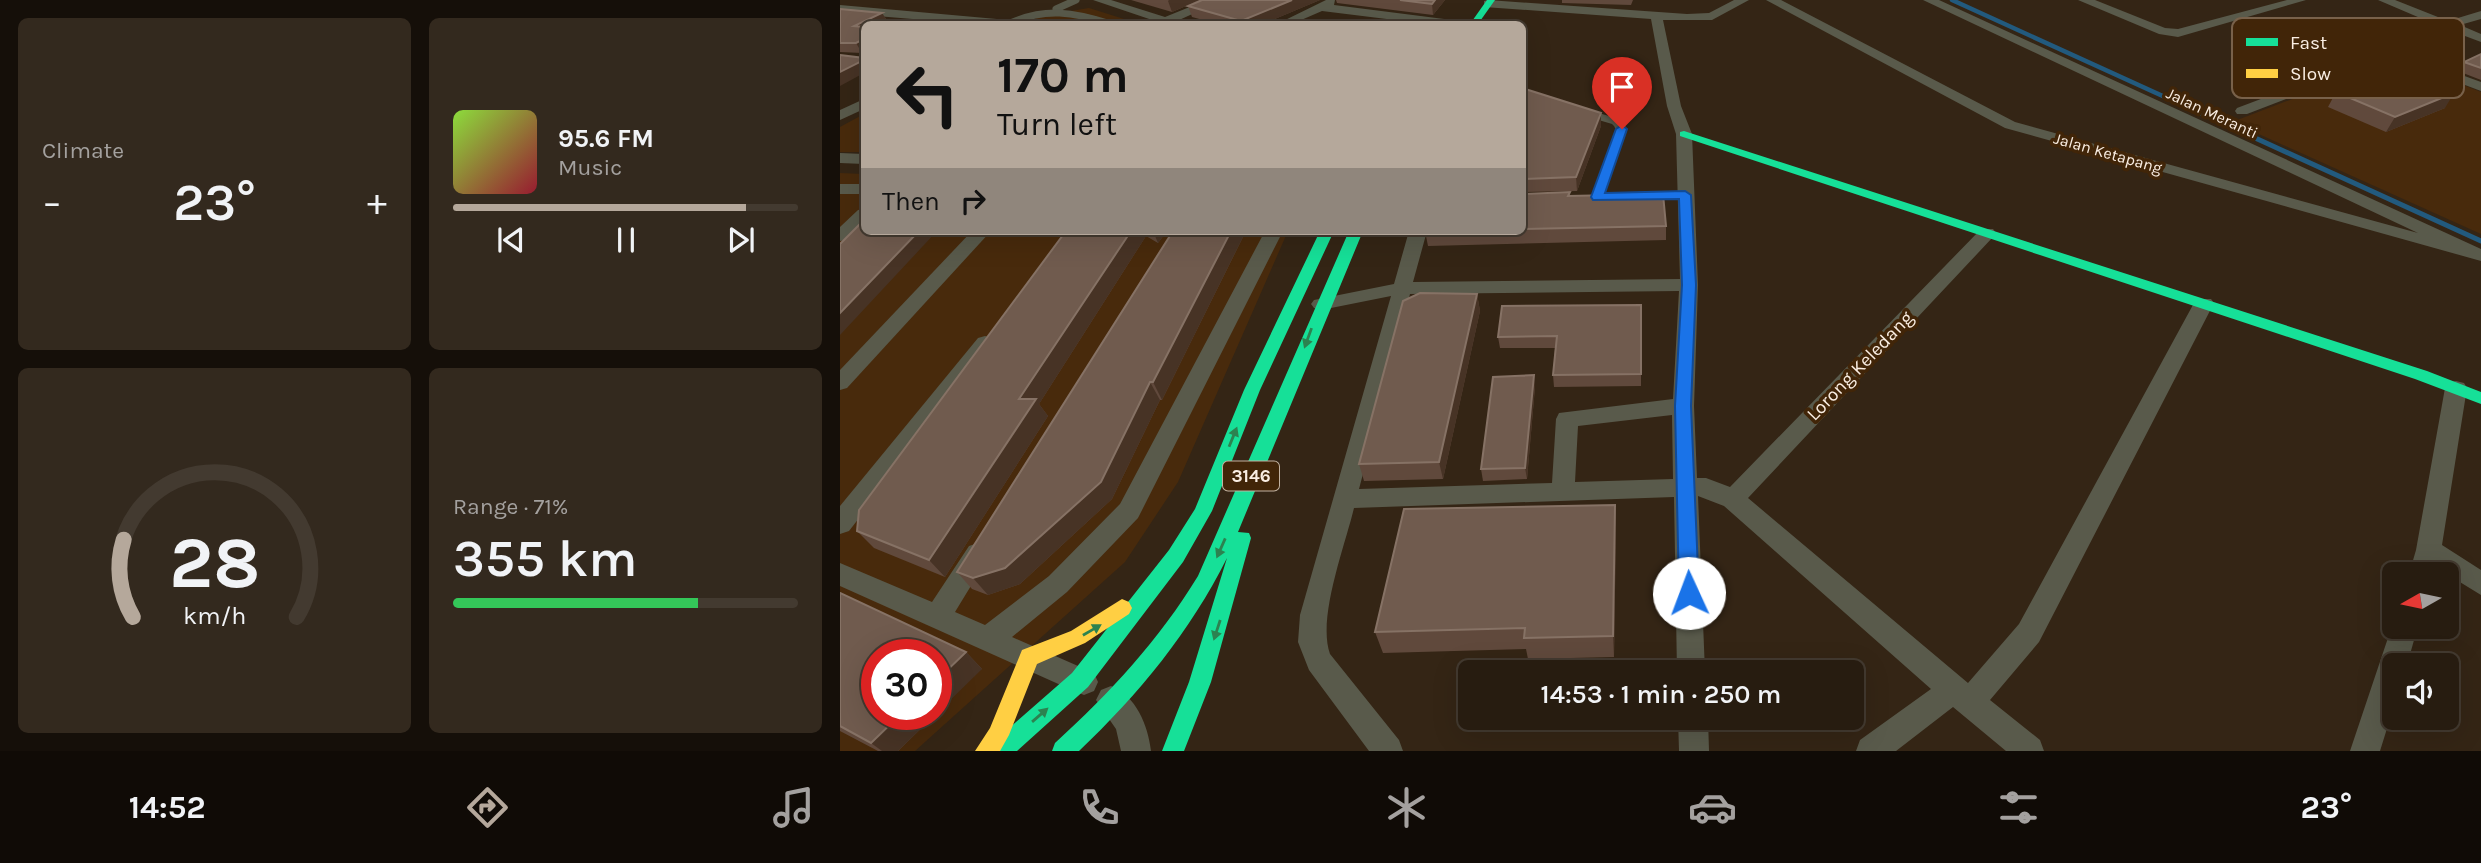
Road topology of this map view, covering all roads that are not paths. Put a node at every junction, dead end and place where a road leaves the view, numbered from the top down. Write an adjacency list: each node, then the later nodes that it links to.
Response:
1 (1076, 0): 16 (lane)
2 (1217, 0): 27 (street)
3 (1336, 0): 14 (street)
4 (1678, 0): 19 (street)
5 (1743, 0): 19 (street)
6 (1772, 0): 56 (street, Jalan Ketapang)
7 (1929, 0): 56 (street, Jalan Meranti)
8 (2084, 0): 20 (street)
9 (2300, 0): 17 (street)
10 (2384, 0): 22 (street)
11 (1105, 1): 26 (street)
12 (1489, 2): 19 (street); 30 (main road)
13 (2244, 4): 17 (street)
14 (1320, 7): 28 (street); 29 (street)
15 (840, 9): 23 (street)
16 (1054, 10): 24 (lane); 25 (lane)
17 (2263, 10): 21 (street)
18 (2481, 15): 31 (street)
19 (1664, 17): 41 (street)
20 (2232, 18)
21 (2233, 18)
22 (2429, 18)
23 (974, 21)
24 (1013, 21)
25 (1102, 21)
26 (1164, 21)
27 (1174, 21)
28 (1290, 21)
29 (1429, 21)
30 (1476, 21)
31 (2464, 22)
32 (2464, 32): 33 (street)
33 (2481, 38)
34 (2464, 81): 35 (street)
35 (2481, 88)
36 (2275, 98): 39 (street)
37 (861, 105): 40 (street)
38 (1575, 110): 46 (lane)
39 (2242, 111)
40 (840, 116)
41 (1684, 134): 48 (main road); 57 (street)
42 (840, 158): 43 (street)
43 (861, 159)
44 (840, 189): 45 (street)
45 (861, 189)
46 (1597, 197)
47 (861, 217): 55 (street)
48 (1987, 233): 59 (main road); 71 (street, Lorong Keledang)
49 (978, 235): 63 (street)
50 (1272, 235): 80 (street)
51 (1310, 235): 62 (main road)
52 (1325, 235): 62 (main road, 3146)
53 (1354, 235): 60 (main road, 3146)
54 (1417, 235): 58 (street)
55 (840, 236)
56 (2474, 253)
57 (1689, 285): 58 (street); 66 (street)
58 (1401, 288): 60 (street); 70 (street)
59 (2204, 303): 64 (main road); 85 (street)
60 (1321, 304): 68 (main road, 3146, one-way to 68)
61 (995, 329): 72 (street)
62 (1278, 335): 74 (main road, 3146, one-way to 62)
63 (840, 383)
64 (2456, 388): 65 (main road); 75 (street)
65 (2481, 398)
66 (1683, 406): 67 (street); 69 (street)
67 (1685, 488): 69 (street); 71 (street); 83 (street)
68 (1243, 492): 86 (main road, 3146, one-way to 86); 92 (main road, one-way to 92)
69 (1563, 492): 70 (street)
70 (1346, 499): 93 (street)
71 (1733, 499): 85 (street)
72 (840, 524)
73 (988, 536): 79 (street)
74 (1177, 556): 82 (main road, one-way to 74); 84 (main road, 3146)
75 (2426, 562)
76 (840, 574): 79 (street)
77 (2459, 575): 78 (street)
78 (2481, 584)
79 (938, 617): 80 (street)
80 (989, 639): 82 (street)
81 (2401, 639): 97 (street)
82 (1030, 657): 84 (street); 88 (main road)
83 (1691, 660)
84 (1080, 680): 86 (street); 89 (main road, 3146, one-way to 84)
85 (1961, 696): 95 (street); 96 (street)
86 (1116, 703): 90 (main road, 3146); 91 (street)
87 (1693, 730): 94 (street)
88 (986, 751)
89 (1000, 751)
90 (1063, 751)
91 (1136, 751)
92 (1173, 751)
93 (1388, 751)
94 (1694, 751)
95 (1871, 751)
96 (2029, 751)
97 (2365, 751)

